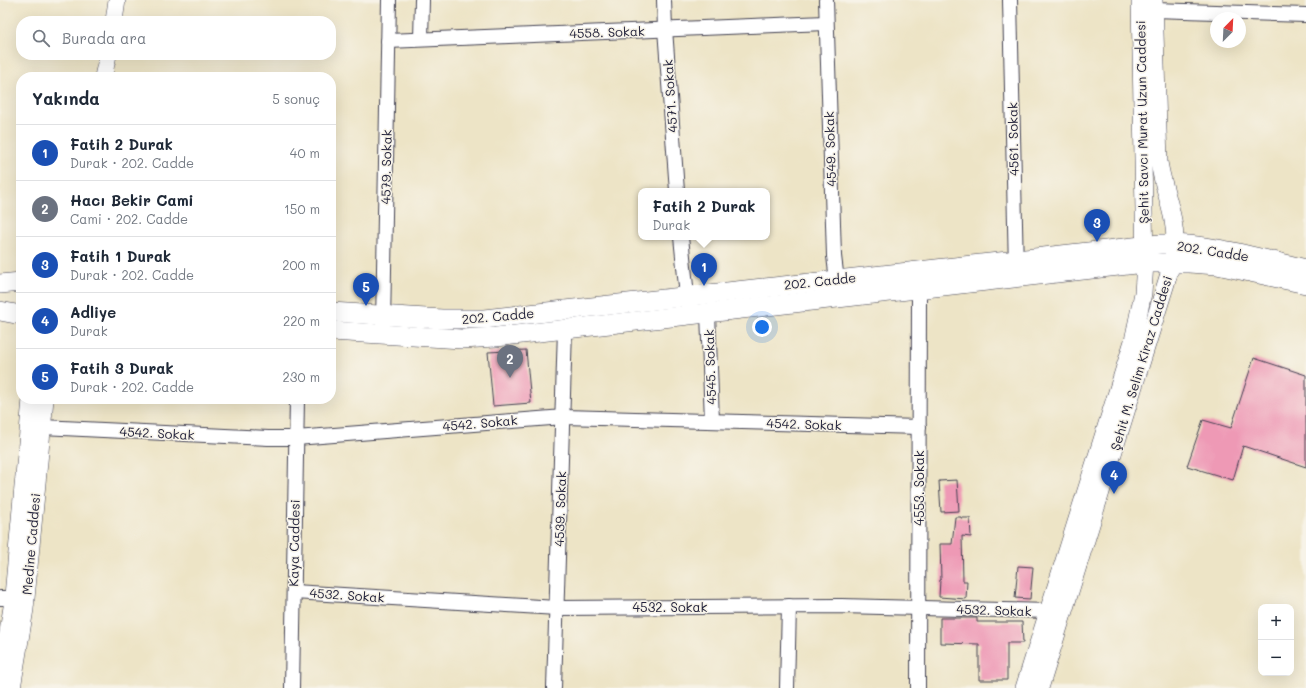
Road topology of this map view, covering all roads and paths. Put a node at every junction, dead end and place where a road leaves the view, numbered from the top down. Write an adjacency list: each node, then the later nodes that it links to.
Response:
1 (117, 0): 9 (street)
2 (389, 0): 14 (street, 4579. Sokak)
3 (422, 0): 13 (street)
4 (664, 0): 12 (street, 4571. Sokak)
5 (826, 0): 11 (street, 4549. Sokak)
6 (1010, 0): 22 (street, 4561. Sokak)
7 (1140, 0): 20 (street, Şehit Savcı Murat Uzun Caddesi)
8 (1154, 5): 10 (street); 19 (street, Şehit Savcı Murat Uzun Caddesi)
9 (115, 16)
10 (1306, 16)
11 (826, 23): 12 (street, 4558. Sokak); 28 (street, 4549. Sokak)
12 (665, 29): 13 (street, 4558. Sokak); 17 (street, 4571. Sokak)
13 (421, 39): 14 (street, 4558. Sokak)
14 (388, 41): 34 (street, 4579. Sokak)
15 (107, 60): 16 (street)
16 (103, 72)
17 (677, 188)
18 (681, 240): 29 (street)
19 (1175, 244): 20 (main road, 202. Cadde); 21 (street, Şehit M. Selim Kiraz Caddesi); 23 (main road, 202. Cadde)
20 (1145, 254): 21 (main road, 202. Cadde); 22 (main road, 202. Cadde); 50 (street, Şehit M. Selim Kiraz Caddesi)
21 (1172, 262): 26 (main road, 202. Cadde); 58 (street, Şehit M. Selim Kiraz Caddesi)
22 (1016, 268): 27 (main road, 202. Cadde); 28 (main road, 202. Cadde)
23 (1306, 269)
24 (16, 282): 25 (main road)
25 (0, 284)
26 (1306, 284)
27 (919, 288): 28 (main road, 202. Cadde); 43 (street, 4553. Sokak)
28 (838, 289): 29 (main road, 202. Cadde); 33 (main road, 202. Cadde)
29 (688, 306): 33 (main road, 202. Cadde); 34 (main road, 202. Cadde); 35 (main road, 202. Cadde)
30 (0, 311): 31 (main road)
31 (16, 313)
32 (336, 313): 34 (main road, 202. Cadde)
33 (708, 313): 41 (street, 4545. Sokak)
34 (383, 325): 35 (main road, 202. Cadde); 36 (main road, 202. Cadde)
35 (565, 329): 40 (street, 4539. Sokak)
36 (336, 330)
37 (30, 404): 46 (street, Medine Caddesi)
38 (44, 404): 42 (street, Medine Caddesi)
39 (297, 404): 44 (street, Kaya Caddesi)
40 (564, 417): 41 (street, 4542. Sokak); 44 (street, 4542. Sokak); 48 (street, 4539. Sokak)
41 (712, 421): 43 (street, 4542. Sokak)
42 (42, 427): 44 (street, 4542. Sokak); 52 (street, Medine Caddesi)
43 (919, 427): 49 (street, 4553. Sokak)
44 (296, 438): 45 (street, Kaya Caddesi)
45 (294, 592): 48 (street, 4532. Sokak); 53 (street, Kaya Caddesi)
46 (6, 598): 51 (street, Medine Caddesi)
47 (789, 606): 48 (street, 4532. Sokak); 49 (street, 4532. Sokak); 55 (street)
48 (557, 608): 54 (street, 4539. Sokak)
49 (918, 608): 50 (street, 4532. Sokak); 56 (street, 4553. Sokak)
50 (1048, 611): 57 (street, Şehit M. Selim Kiraz Caddesi)
51 (0, 682)
52 (12, 688)
53 (292, 688)
54 (554, 688)
55 (787, 688)
56 (918, 688)
57 (1024, 688)
58 (1040, 688)

